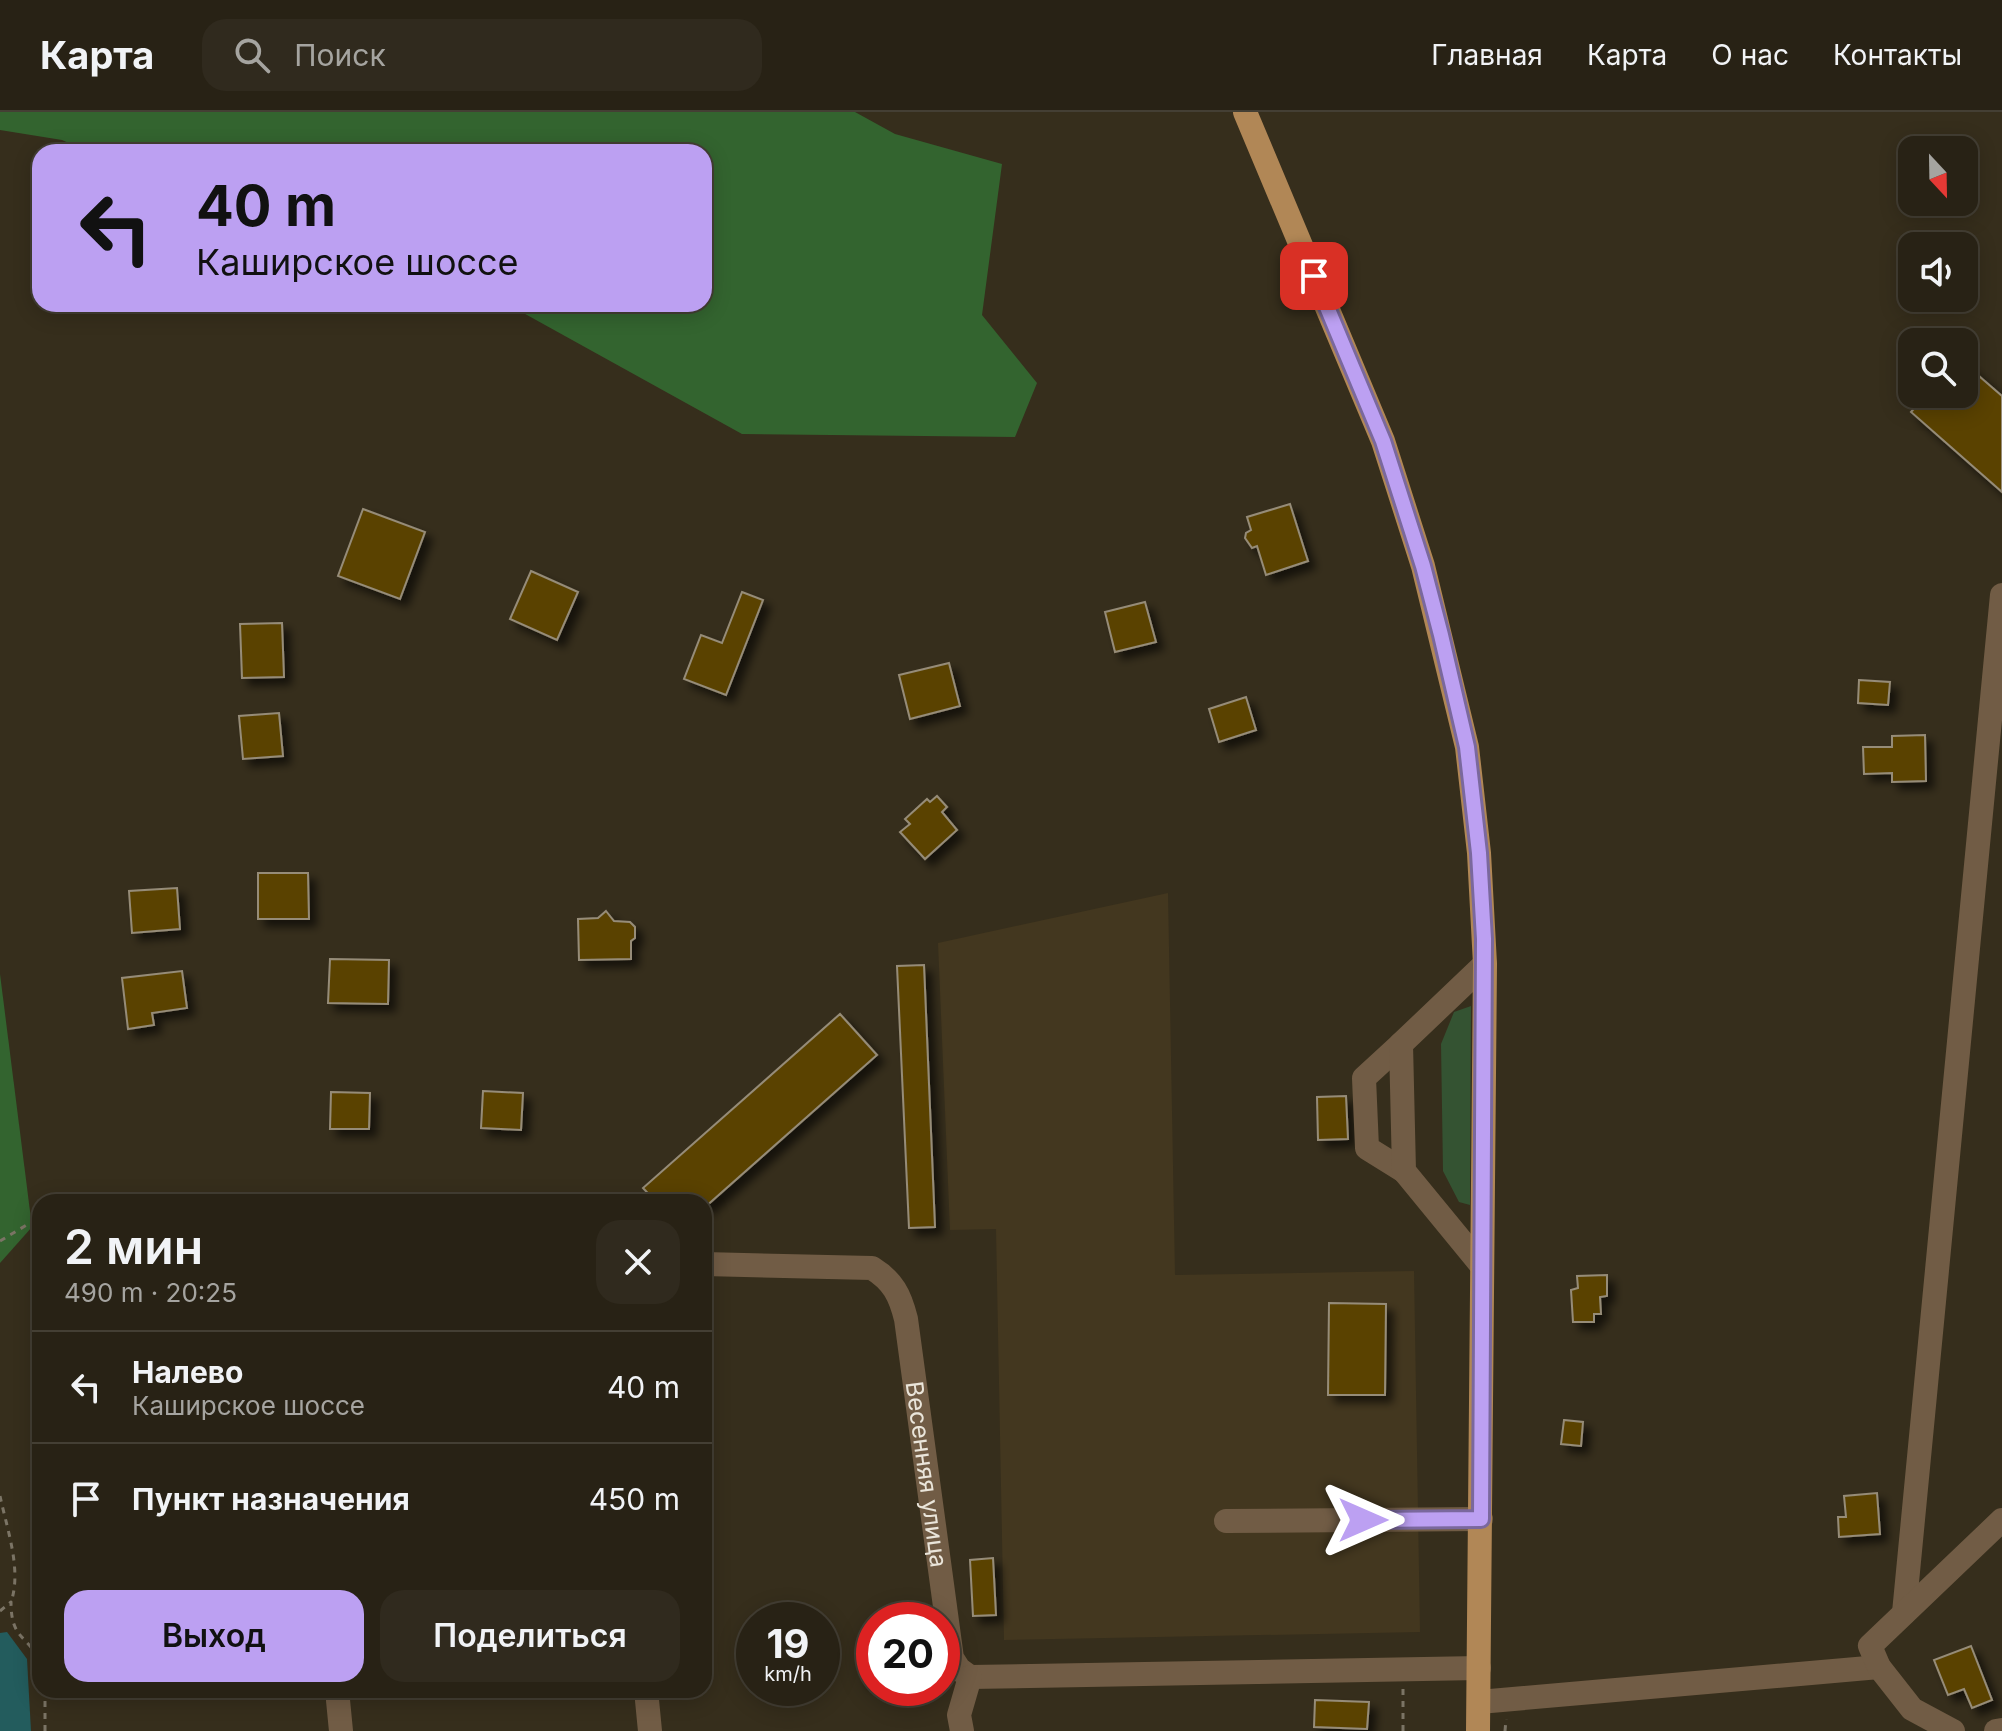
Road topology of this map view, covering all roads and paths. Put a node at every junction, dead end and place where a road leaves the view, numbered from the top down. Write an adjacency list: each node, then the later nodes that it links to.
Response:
1 (1245, 112): 3 (main road)
2 (2002, 595): 16 (street)
3 (1485, 964): 4 (street); 9 (main road)
4 (1401, 1044): 5 (street); 5 (street)
5 (1404, 1171): 9 (street)
6 (32, 1222): 7 (path)
7 (0, 1241)
8 (712, 1264): 21 (street, Весенняя улица)
9 (1482, 1266): 11 (main road)
10 (0, 1496): 14 (path)
11 (1481, 1519): 13 (street); 19 (main road)
12 (2002, 1520): 16 (street)
13 (1226, 1521)
14 (11, 1602): 15 (path); 17 (path)
15 (0, 1611)
16 (1904, 1613): 18 (street)
17 (32, 1649)
18 (1879, 1667): 25 (street); 26 (street)
19 (1479, 1668): 20 (street); 25 (main road)
20 (1403, 1669): 21 (street); 32 (path)
21 (970, 1677): 31 (street)
22 (45, 1698): 28 (path)
23 (338, 1698): 29 (street)
24 (647, 1698): 30 (street)
25 (1479, 1702): 33 (main road)
26 (1913, 1720): 34 (street)
27 (2002, 1730): 35 (street)
28 (45, 1731)
29 (341, 1731)
30 (650, 1731)
31 (962, 1731)
32 (1403, 1731)
33 (1478, 1731)
34 (1953, 1731)
35 (1996, 1731)

